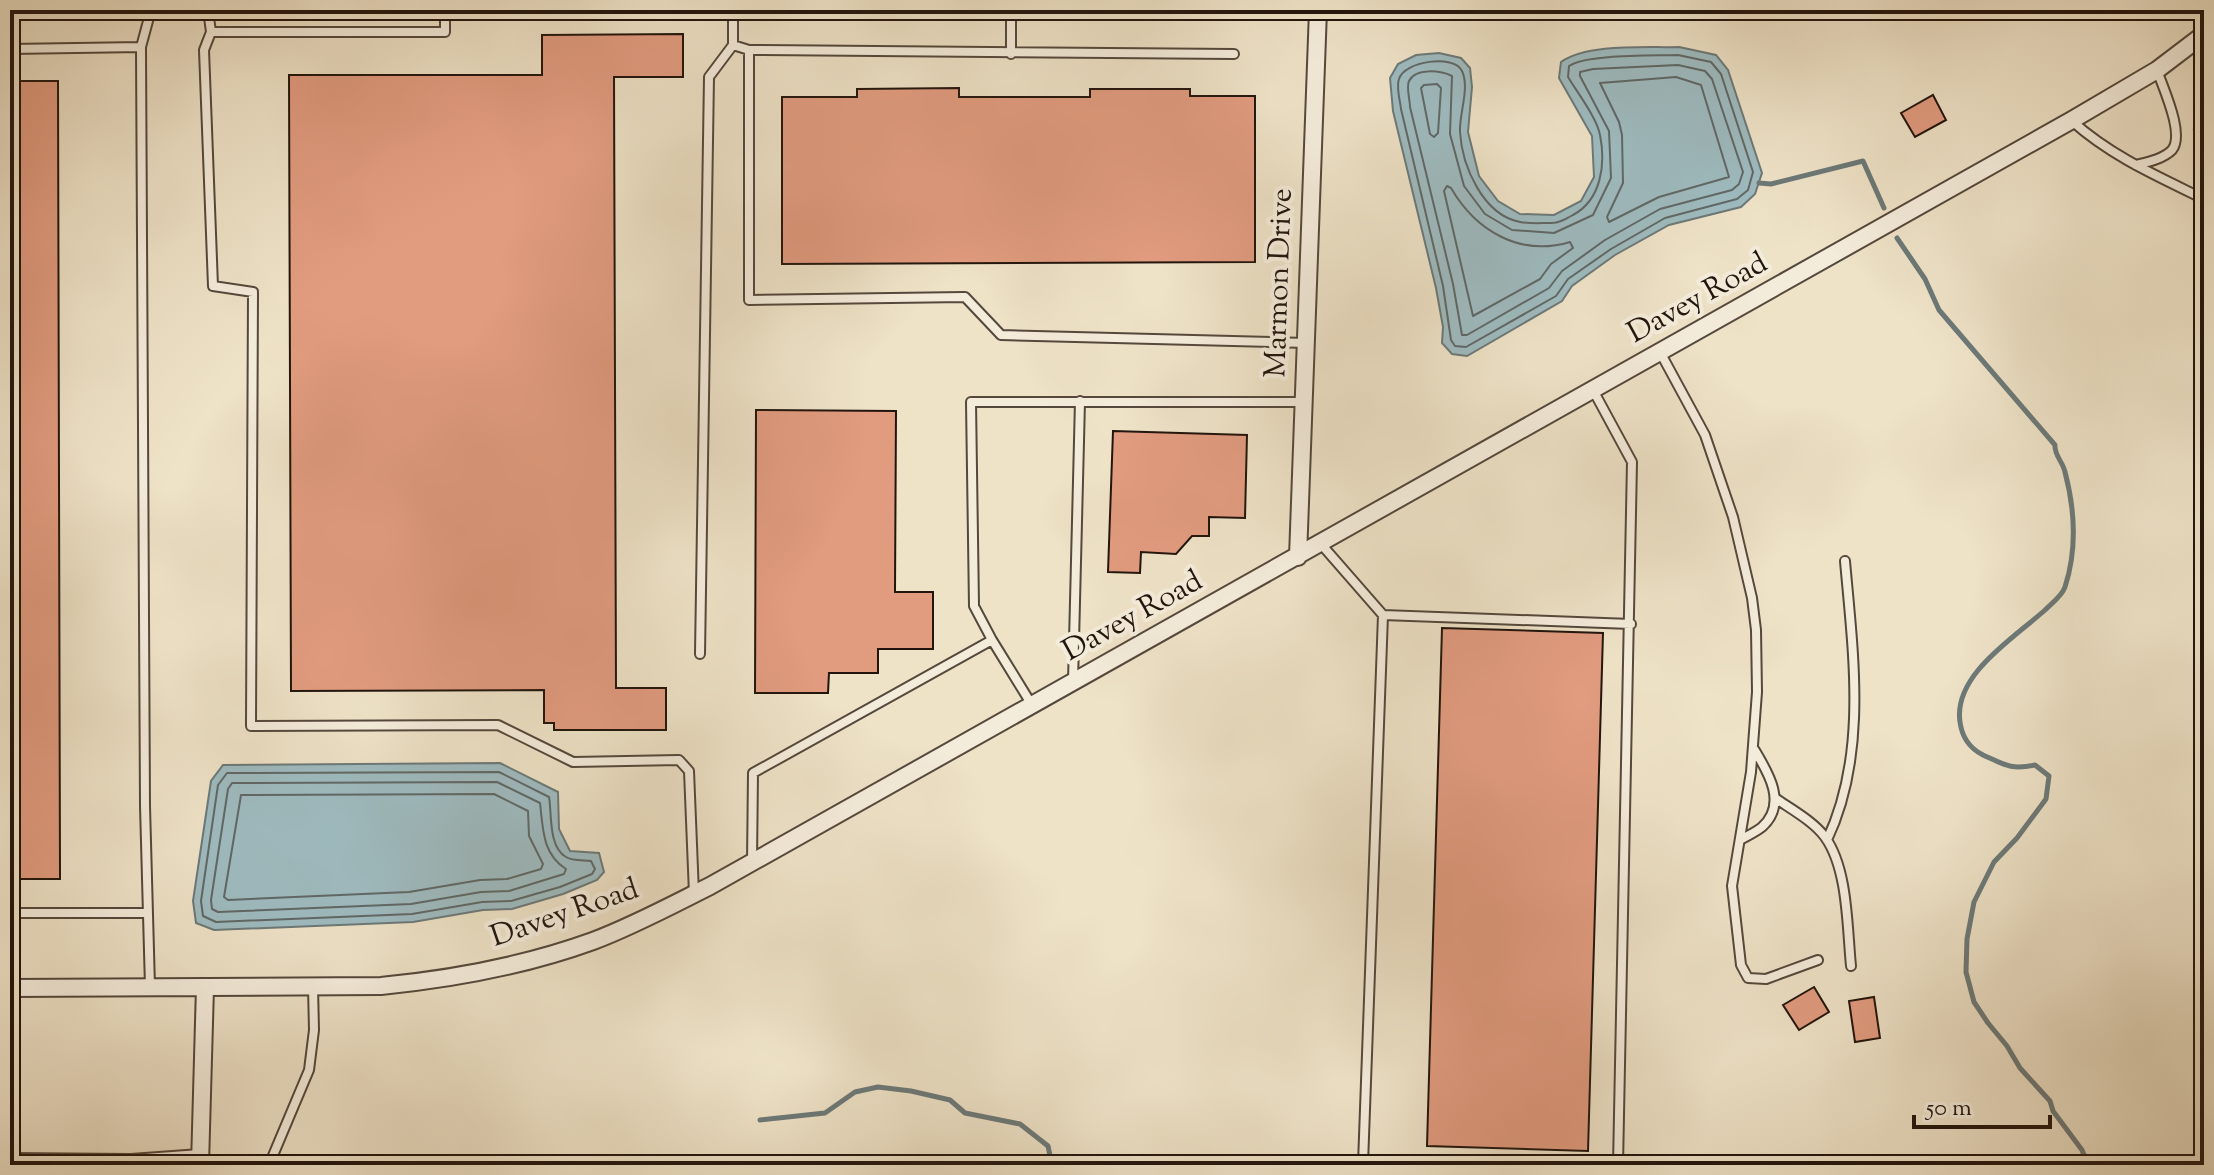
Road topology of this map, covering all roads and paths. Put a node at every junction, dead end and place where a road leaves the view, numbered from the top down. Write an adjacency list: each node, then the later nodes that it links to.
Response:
1 (151, 10): 10 (lane)
2 (208, 10): 7 (lane)
3 (445, 10): 7 (lane)
4 (733, 10): 9 (lane)
5 (1011, 10): 13 (lane)
6 (1318, 10): 19 (street, Marmon Drive)
7 (211, 32): 38 (lane)
8 (2203, 35): 15 (street, Davey Road)
9 (733, 45): 12 (lane); 30 (lane)
10 (141, 47): 11 (lane); 40 (lane)
11 (10, 49)
12 (749, 50): 13 (lane); 19 (lane)
13 (1011, 54): 14 (lane)
14 (1234, 54)
15 (2157, 70): 16 (street, Davey Road); 17 (lane)
16 (2072, 120): 17 (lane); 20 (street, Davey Road)
17 (2136, 166): 18 (lane)
18 (2204, 199)
19 (1306, 343): 23 (street, Marmon Drive)
20 (1660, 352): 21 (street, Davey Road); 33 (lane)
21 (1593, 390): 24 (street, Davey Road); 28 (lane)
22 (1080, 401): 23 (lane); 29 (lane); 31 (lane)
23 (1303, 402): 25 (street, Marmon Drive)
24 (1321, 544): 25 (street, Davey Road); 27 (lane)
25 (1298, 557): 31 (street, Davey Road)
26 (1845, 561): 36 (lane)
27 (1383, 615): 28 (lane); 51 (lane)
28 (1631, 624): 52 (lane)
29 (992, 640): 32 (lane); 37 (lane)
30 (700, 654)
31 (1073, 682): 32 (street, Davey Road)
32 (1032, 705): 37 (street, Davey Road)
33 (1753, 749): 34 (lane); 35 (lane)
34 (1775, 798): 35 (lane); 36 (lane)
35 (1740, 840): 41 (lane)
36 (1827, 840): 42 (lane)
37 (752, 863): 38 (street, Davey Road)
38 (694, 895): 43 (street, Davey Road)
39 (10, 913): 40 (lane)
40 (148, 913): 44 (lane)
41 (1818, 960)
42 (1851, 966)
43 (313, 986): 45 (street, Davey Road); 50 (lane)
44 (150, 987): 45 (street, Davey Road); 46 (street, Davey Road)
45 (205, 987): 48 (street)
46 (10, 988)
47 (10, 1158): 49 (lane)
48 (201, 1159): 49 (lane)
49 (131, 1162)
50 (269, 1165)
51 (1395, 1165)
52 (1618, 1165)

